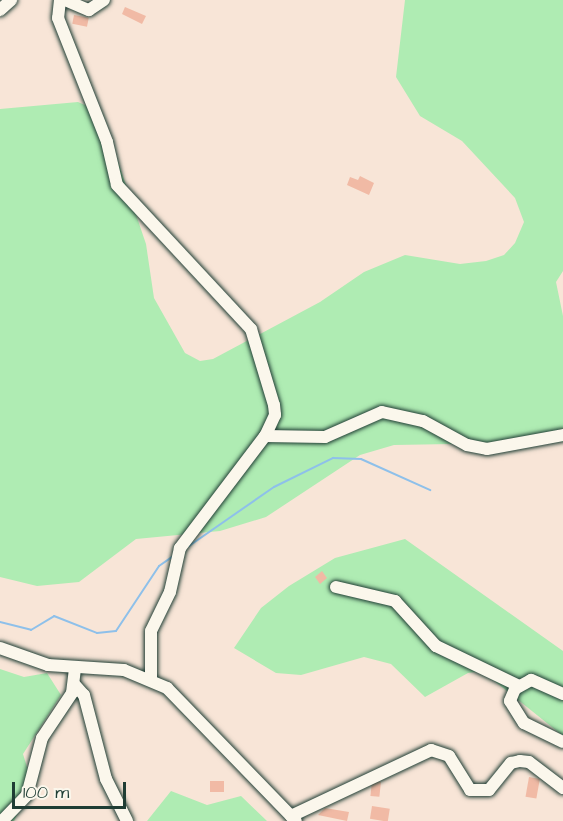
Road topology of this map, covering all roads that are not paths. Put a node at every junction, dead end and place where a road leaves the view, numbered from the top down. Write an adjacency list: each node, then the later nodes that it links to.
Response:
1 (11, 0): 5 (street)
2 (60, 0): 7 (street)
3 (66, 0): 4 (street)
4 (104, 0)
5 (0, 10)
6 (563, 435): 7 (street)
7 (265, 436): 11 (street)
8 (336, 587): 13 (street)
9 (0, 648): 10 (street)
10 (75, 668): 11 (street); 12 (street)
11 (152, 680): 17 (street)
12 (74, 684): 18 (street); 19 (street)
13 (519, 686): 14 (street); 15 (street)
14 (563, 694)
15 (563, 742)
16 (563, 788): 17 (street)
17 (293, 818)
18 (2, 821)
19 (127, 821)

